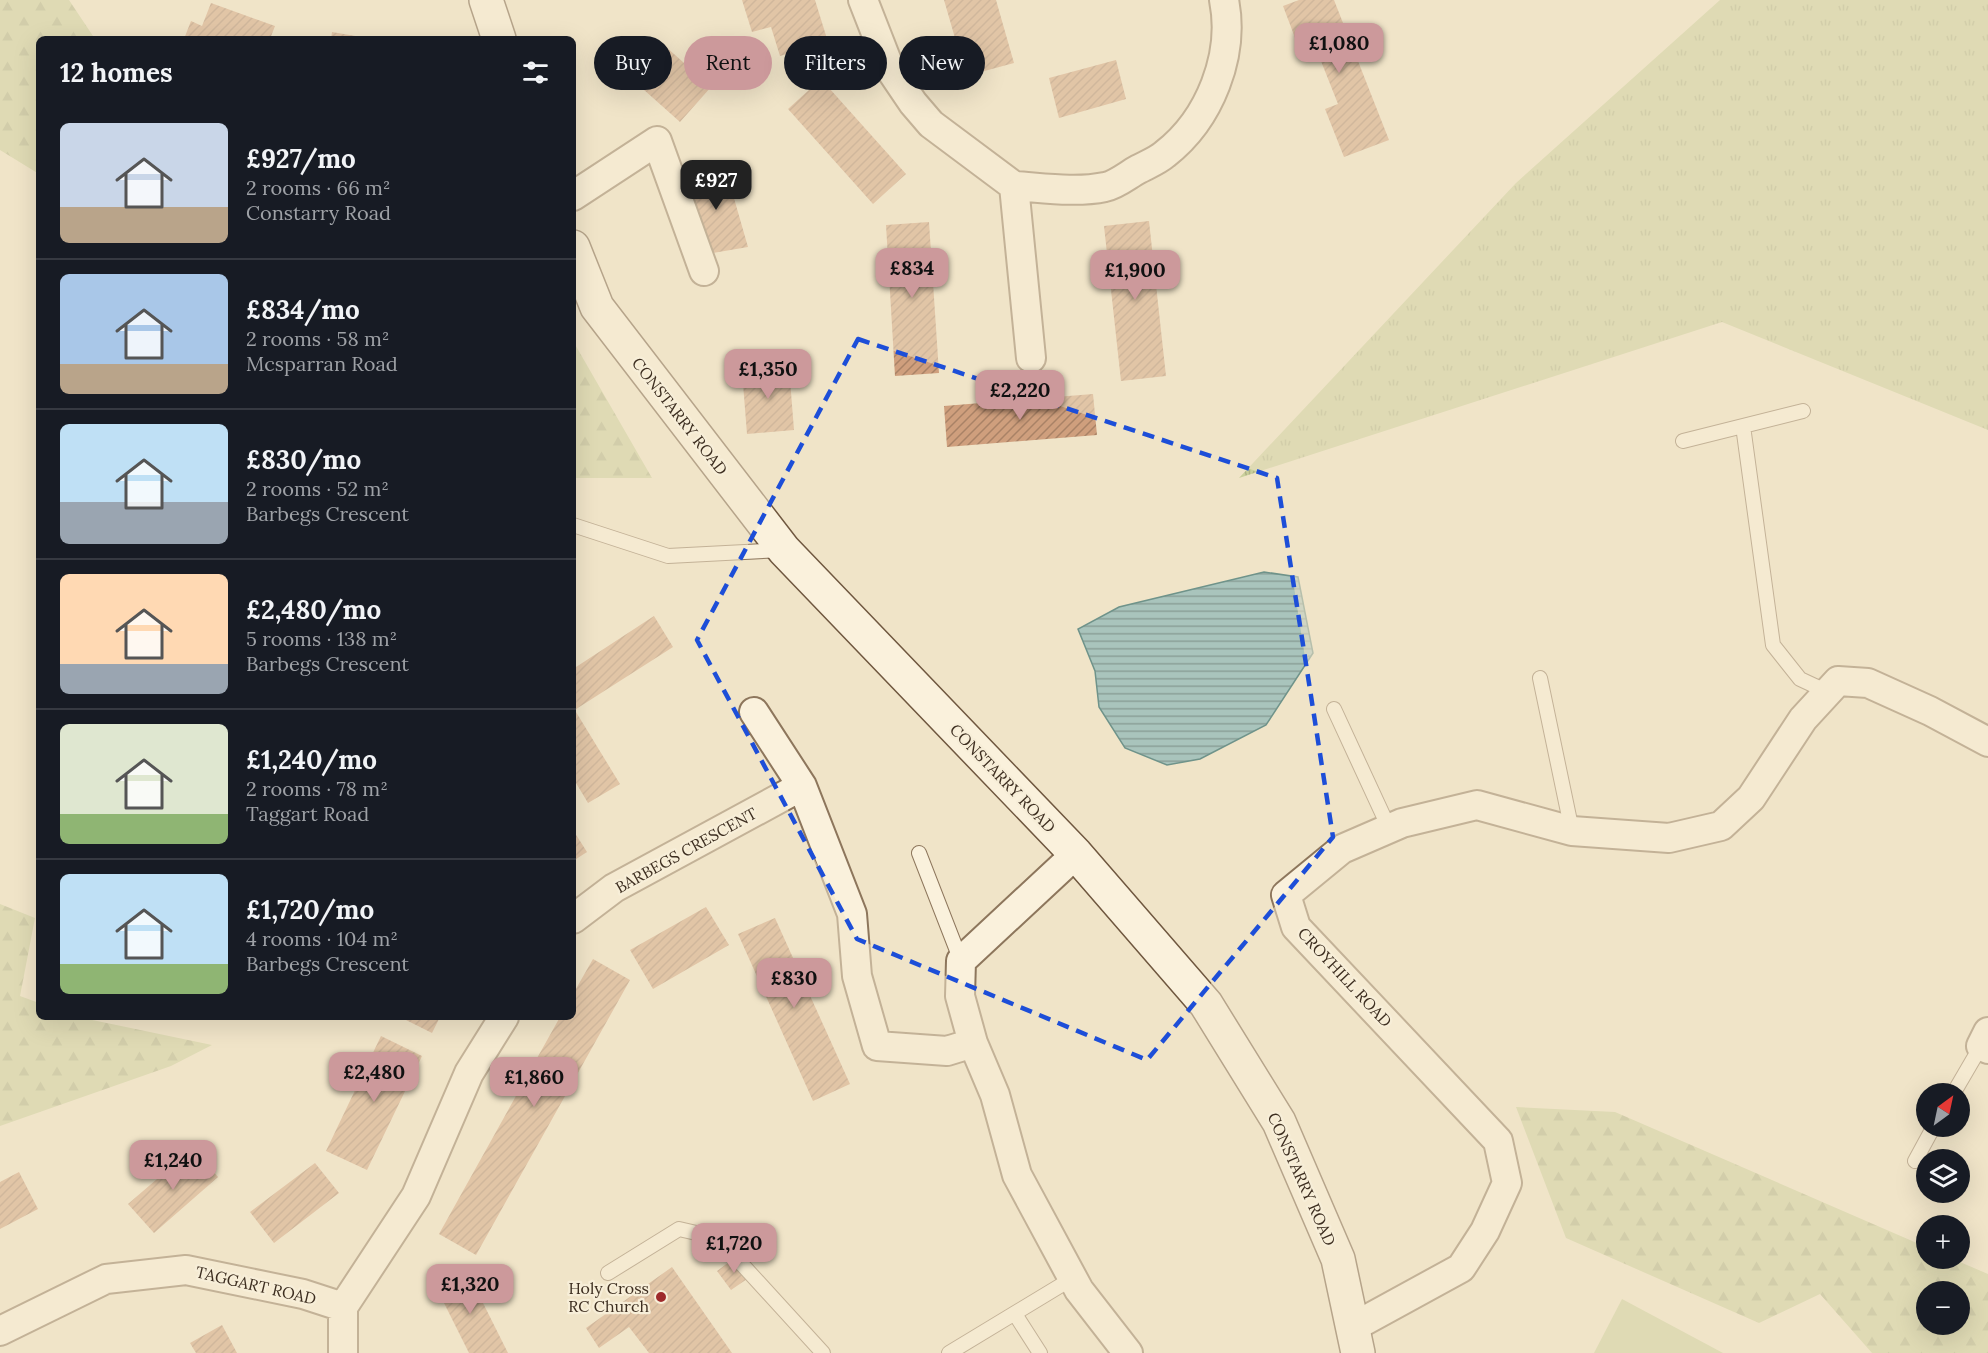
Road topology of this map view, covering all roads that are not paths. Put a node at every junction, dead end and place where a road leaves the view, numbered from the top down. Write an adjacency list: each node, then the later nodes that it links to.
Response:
1 (486, 0): 4 (main road)
2 (863, 0): 5 (street)
3 (1224, 0): 5 (street)
4 (498, 36)
5 (1014, 186): 9 (street)
6 (576, 194): 8 (street)
7 (576, 254): 14 (main road, CONSTARRY ROAD)
8 (704, 271)
9 (1031, 358)
10 (1803, 411): 11 (lane)
11 (1743, 426): 12 (lane); 16 (lane)
12 (1683, 441)
13 (576, 526): 14 (lane)
14 (784, 550): 24 (main road, CONSTARRY ROAD)
15 (1540, 678): 22 (lane)
16 (1828, 692): 19 (street, CROYHILL ROAD); 22 (street, CROYHILL ROAD)
17 (1334, 710): 21 (lane)
18 (754, 712): 20 (street)
19 (1988, 742)
20 (802, 786): 25 (street, BARBEGS CRESCENT); 29 (street)
21 (1389, 828): 22 (street, CROYHILL ROAD); 38 (street, CROYHILL ROAD)
22 (1572, 831)
23 (919, 853): 26 (lane)
24 (1076, 854): 26 (street); 38 (main road, CONSTARRY ROAD)
25 (576, 917)
26 (961, 961): 29 (street)
27 (502, 1020): 35 (street)
28 (1986, 1042): 30 (lane)
29 (973, 1043): 34 (street)
30 (1960, 1083)
31 (1928, 1137): 32 (lane)
32 (1915, 1161)
33 (608, 1273): 40 (lane)
34 (1073, 1278): 36 (lane); 43 (street)
35 (344, 1307): 37 (street, TAGGART ROAD); 39 (street)
36 (1015, 1314): 41 (lane); 42 (lane)
37 (0, 1331)
38 (1356, 1340)
39 (343, 1353)
40 (823, 1353)
41 (949, 1353)
42 (1040, 1353)
43 (1128, 1353)

